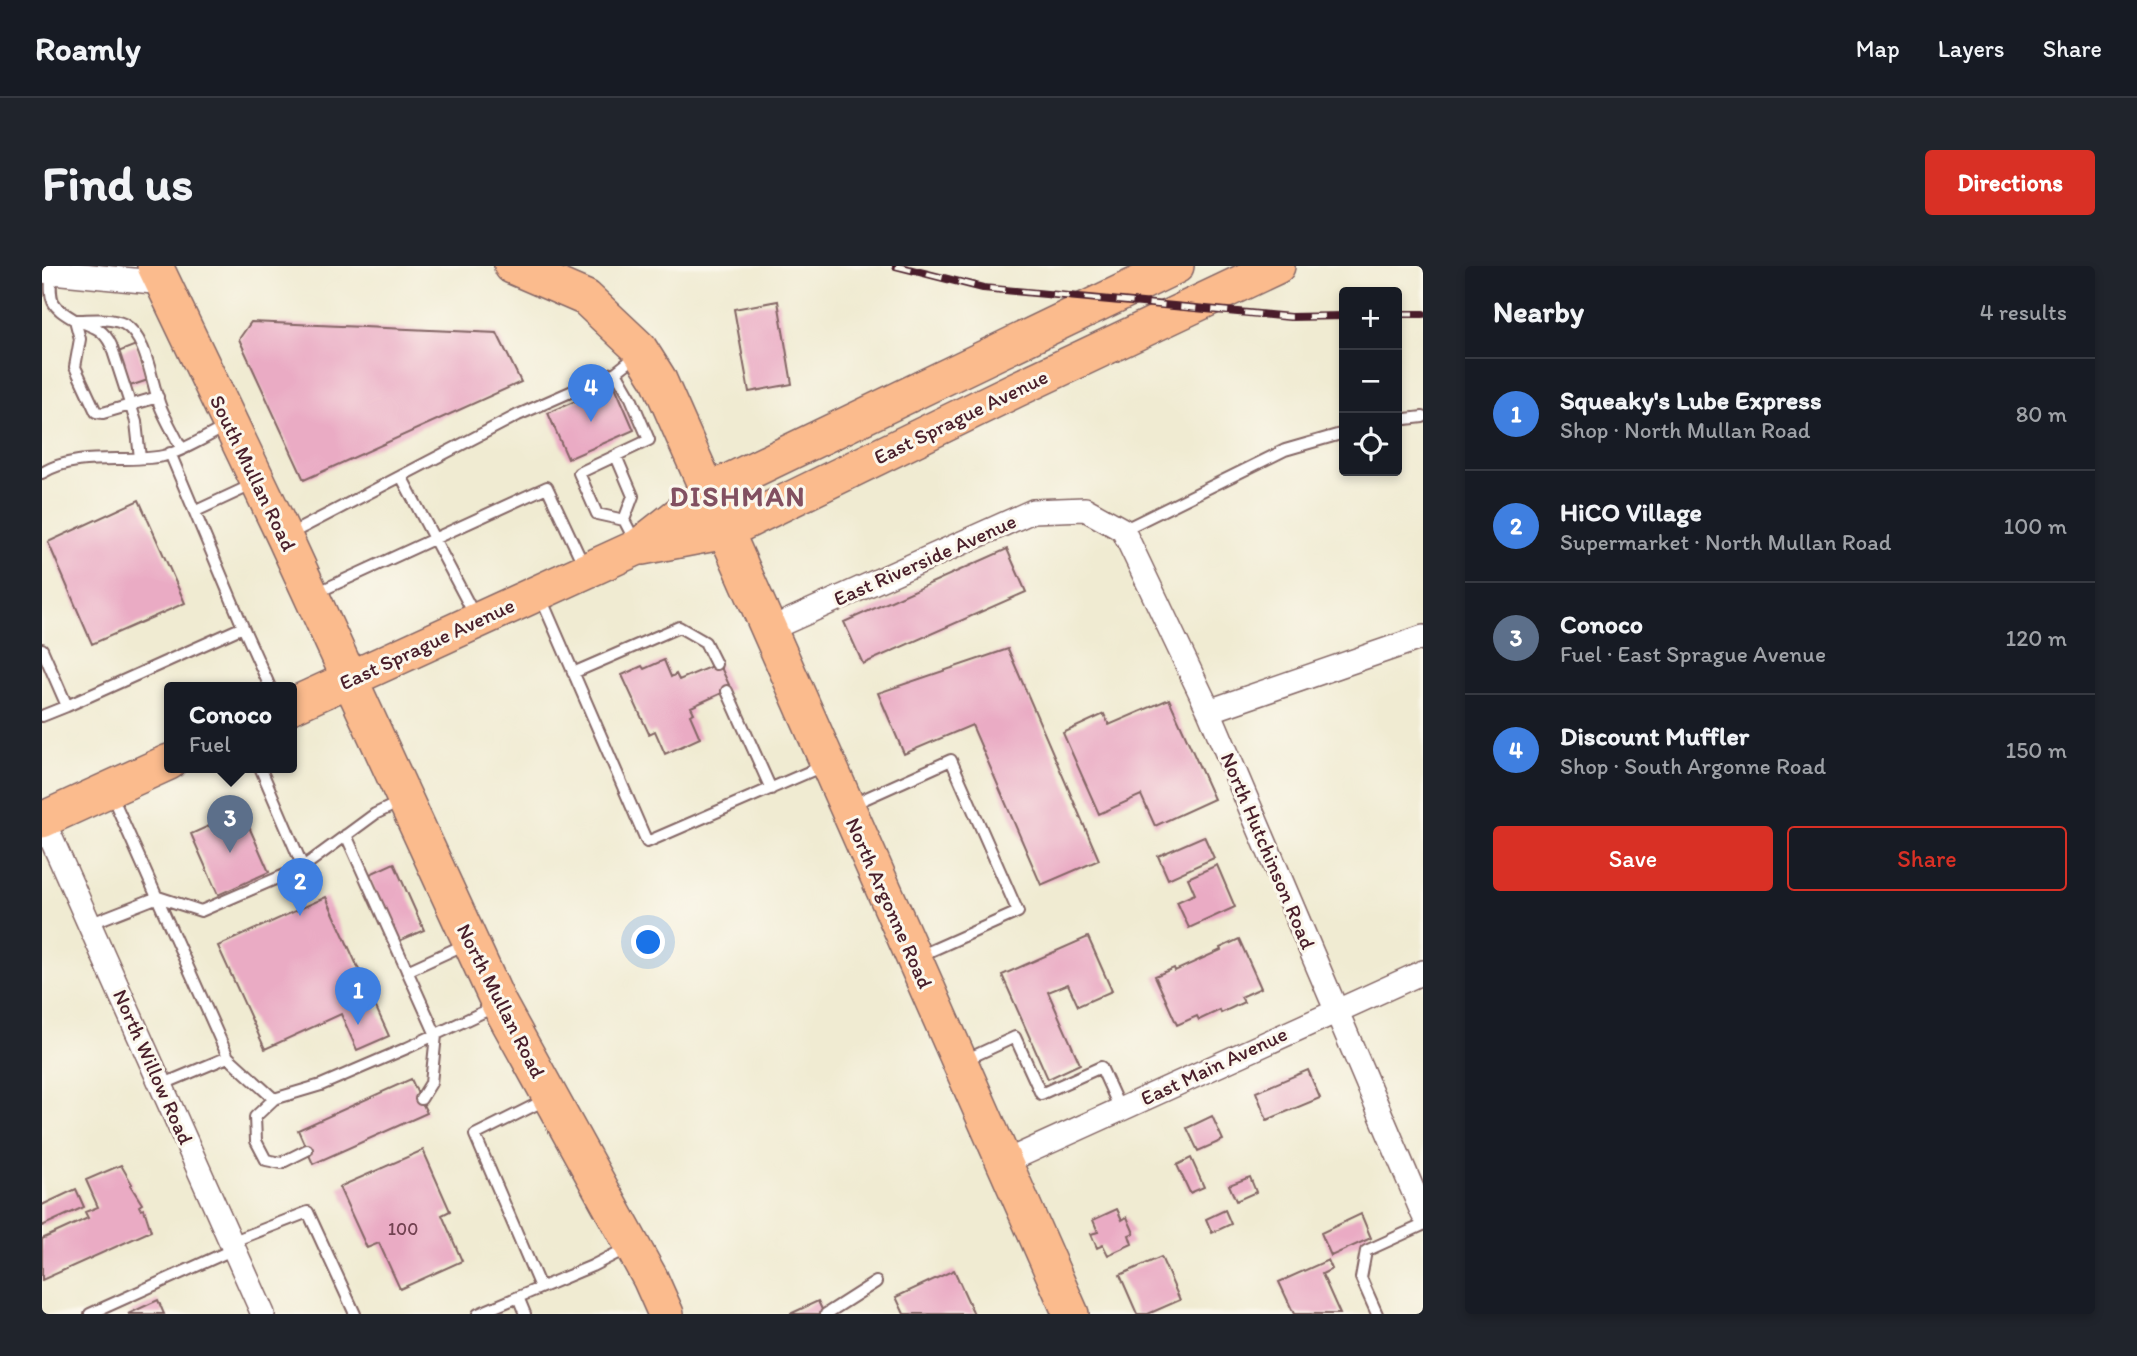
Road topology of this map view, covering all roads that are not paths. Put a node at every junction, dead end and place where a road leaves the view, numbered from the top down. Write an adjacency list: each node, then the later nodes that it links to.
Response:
1 (512, 266): 7 (main road, North Argonne Road)
2 (1176, 266): 22 (main road, East Sprague Avenue)
3 (1277, 266): 25 (main road, East Sprague Avenue)
4 (47, 272): 5 (street); 6 (lane)
5 (159, 275): 12 (main road, South Mullan Road)
6 (75, 320): 8 (lane); 9 (lane); 9 (lane)
7 (628, 362): 13 (main road, North Argonne Road); 20 (lane)
8 (158, 397): 9 (lane); 15 (lane)
9 (131, 405): 18 (lane)
10 (1423, 417): 11 (lane)
11 (1402, 419)
12 (229, 424): 15 (lane); 21 (main road, South Mullan Road)
13 (664, 433): 17 (lane); 22 (main road, North Argonne Road)
14 (1339, 434): 24 (lane)
15 (181, 448): 16 (lane)
16 (170, 453): 18 (lane); 23 (lane)
17 (616, 456): 26 (lane); 26 (lane)
18 (141, 458): 19 (lane)
19 (42, 473)
20 (401, 476): 27 (lane); 28 (lane)
21 (257, 483): 23 (lane); 27 (main road, South Mullan Road)
22 (709, 491): 25 (main road, North Argonne Road); 26 (main road, East Sprague Avenue)
23 (196, 511): 33 (lane)
24 (1123, 530): 34 (street, East Riverside Avenue); 44 (street, North Hutchinson Road)
25 (726, 531): 26 (main road, East Sprague Avenue); 34 (main road, North Argonne Road)
26 (631, 534): 29 (main road, East Sprague Avenue)
27 (284, 536): 31 (main road, South Mullan Road)
28 (435, 538): 29 (lane); 31 (lane); 32 (lane)
29 (586, 571): 30 (main road, East Sprague Avenue)
30 (538, 593): 32 (main road, East Sprague Avenue); 38 (lane)
31 (310, 595): 39 (main road, South Mullan Road)
32 (477, 621): 39 (main road, East Sprague Avenue)
33 (243, 627): 40 (lane); 43 (lane)
34 (768, 630): 47 (main road, North Argonne Road)
35 (1423, 637): 44 (street)
36 (42, 649): 43 (lane)
37 (716, 664): 38 (lane)
38 (573, 673): 50 (lane)
39 (350, 680): 42 (main road, East Sprague Avenue); 51 (main road, North Mullan Road)
40 (268, 682)
41 (727, 691): 50 (lane)
42 (297, 703)
43 (67, 706): 45 (lane)
44 (1209, 711): 63 (street, North Hutchinson Road)
45 (42, 716)
46 (164, 764): 49 (main road)
47 (828, 764): 50 (lane); 52 (main road, North Argonne Road)
48 (263, 773): 55 (lane)
49 (109, 789): 53 (main road); 56 (lane)
50 (771, 789)
51 (405, 800): 54 (lane); 58 (main road, North Mullan Road)
52 (847, 807): 59 (main road, North Argonne Road); 59 (lane)
53 (42, 819): 57 (street, North Willow Road)
54 (346, 835): 55 (lane); 60 (lane)
55 (303, 867): 56 (lane)
56 (158, 897): 57 (lane); 65 (lane)
57 (89, 924): 67 (street, North Willow Road)
58 (470, 942): 60 (lane); 62 (main road, North Mullan Road)
59 (914, 958): 66 (main road, North Argonne Road)
60 (407, 971): 64 (lane)
61 (1423, 972): 63 (street, East Main Avenue)
62 (499, 1004): 64 (lane); 68 (main road, North Mullan Road)
63 (1335, 1011): 71 (street, East Main Avenue); 74 (street, North Hutchinson Road)
64 (436, 1035): 69 (lane); 70 (lane)
65 (228, 1057): 67 (lane); 69 (lane)
66 (961, 1062): 71 (lane); 73 (main road, North Argonne Road)
67 (161, 1085): 76 (street, North Willow Road)
68 (550, 1098): 77 (main road, North Mullan Road); 79 (lane)
69 (274, 1099): 72 (lane)
70 (421, 1100)
71 (1120, 1109): 73 (street, East Main Avenue)
72 (307, 1150)
73 (1005, 1162): 88 (main road, North Argonne Road)
74 (1423, 1214)
75 (1423, 1225): 89 (lane)
76 (233, 1245): 81 (lane); 82 (street, North Willow Road); 83 (lane)
77 (632, 1246): 79 (lane); 86 (main road, North Mullan Road)
78 (876, 1282): 87 (lane)
79 (540, 1287): 80 (lane)
80 (517, 1297): 84 (lane); 85 (lane)
81 (90, 1314)
82 (263, 1314)
83 (355, 1314)
84 (478, 1314)
85 (525, 1314)
86 (666, 1314)
87 (826, 1314)
88 (1071, 1314)
89 (1377, 1314)

